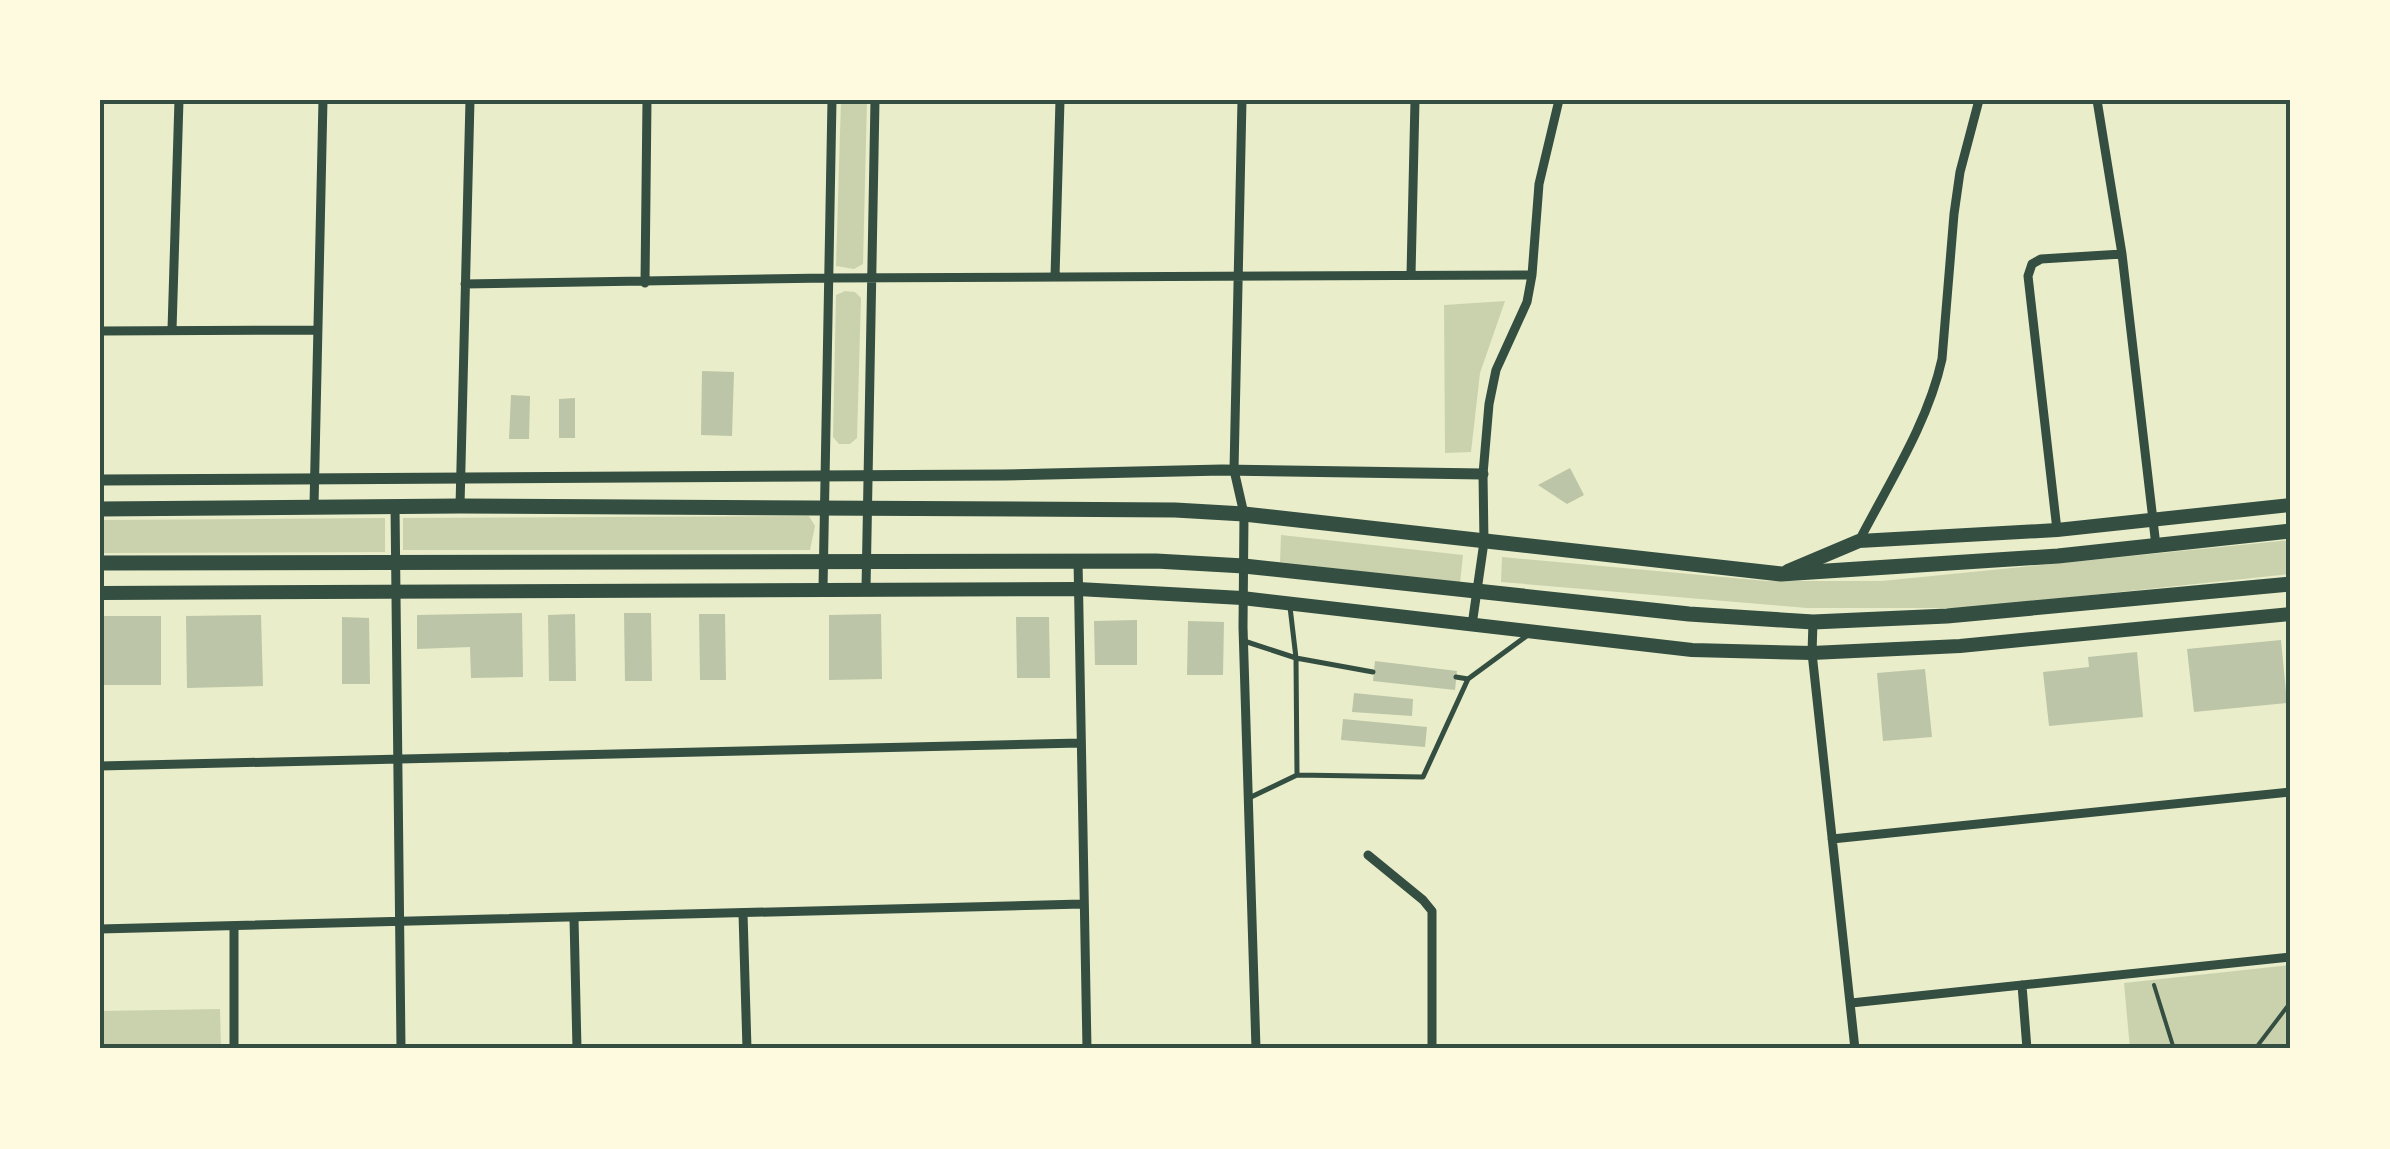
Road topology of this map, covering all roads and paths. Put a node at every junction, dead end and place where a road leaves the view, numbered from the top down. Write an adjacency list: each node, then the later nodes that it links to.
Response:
1 (179, 100): 22 (street)
2 (323, 100): 23 (street)
3 (470, 100): 21 (street)
4 (647, 100): 20 (street)
5 (832, 100): 18 (street)
6 (875, 100): 19 (street)
7 (1060, 100): 17 (street)
8 (1242, 100): 15 (street)
9 (1415, 100): 14 (street)
10 (1560, 100): 16 (street)
11 (1979, 100): 44 (street)
12 (2097, 100): 13 (street)
13 (2122, 254): 40 (street); 41 (street)
14 (1411, 275): 15 (street); 16 (street)
15 (1238, 276): 17 (street); 25 (street)
16 (1532, 276): 26 (street)
17 (1055, 277): 19 (street)
18 (827, 278): 19 (street); 20 (street); 27 (street)
19 (869, 278): 28 (street)
20 (645, 283): 21 (street)
21 (464, 284): 29 (street)
22 (172, 330): 23 (street); 24 (street)
23 (316, 330): 30 (street)
24 (100, 331)
25 (1234, 470): 26 (street); 28 (street); 39 (street)
26 (1482, 474): 43 (street)
27 (824, 475): 28 (street); 29 (street); 36 (street)
28 (866, 475): 37 (street)
29 (460, 476): 30 (street); 35 (street)
30 (314, 477): 31 (street); 33 (street)
31 (100, 480)
32 (2290, 505): 40 (main road)
33 (314, 506): 34 (main road); 38 (main road)
34 (394, 506): 35 (main road); 47 (street)
35 (460, 506): 36 (main road)
36 (824, 507): 37 (main road); 48 (street)
37 (866, 507): 39 (main road); 49 (street)
38 (100, 508)
39 (1244, 514): 43 (main road); 51 (street)
40 (2153, 520): 41 (main road); 45 (street)
41 (2057, 530): 44 (main road)
42 (2290, 531): 45 (main road)
43 (1484, 542): 52 (main road); 59 (street)
44 (1859, 542): 52 (main road)
45 (2156, 546): 52 (main road)
46 (1078, 560): 49 (main road); 51 (main road); 56 (street)
47 (394, 562): 48 (main road); 50 (main road); 57 (street)
48 (823, 562): 49 (main road); 54 (street)
49 (866, 562): 55 (street)
50 (100, 563)
51 (1244, 566): 59 (main road); 60 (street)
52 (1781, 574)
53 (2290, 584): 63 (main road)
54 (823, 589): 55 (main road); 57 (main road)
55 (866, 589): 56 (main road)
56 (1078, 589): 60 (main road); 72 (street)
57 (394, 591): 58 (main road); 73 (street)
58 (100, 592)
59 (1476, 593): 63 (main road); 64 (street)
60 (1242, 598): 61 (main road); 66 (street)
61 (1290, 604): 64 (main road); 68 (lane)
62 (2290, 614): 67 (main road)
63 (1813, 622): 67 (street)
64 (1472, 626): 65 (main road)
65 (1532, 632): 67 (main road); 71 (lane)
66 (1244, 641): 68 (lane); 77 (street)
67 (1812, 654): 78 (street)
68 (1296, 658): 69 (lane); 75 (lane)
69 (1374, 672)
70 (1456, 677): 71 (lane)
71 (1468, 678): 75 (lane)
72 (1080, 742): 73 (street); 80 (street)
73 (396, 759): 74 (street); 83 (street)
74 (100, 766)
75 (1297, 775): 77 (lane)
76 (2290, 792): 78 (street)
77 (1248, 798): 96 (street)
78 (1832, 839): 89 (street)
79 (1368, 855): 97 (street)
80 (1082, 904): 81 (street); 95 (street)
81 (743, 914): 82 (street); 94 (street)
82 (574, 918): 83 (street); 93 (street)
83 (399, 922): 84 (street); 92 (street)
84 (234, 927): 85 (street); 91 (street)
85 (100, 929)
86 (2290, 957): 87 (street)
87 (2150, 971): 88 (street); 100 (path)
88 (2022, 985): 89 (street); 99 (street)
89 (1852, 1003): 98 (street)
90 (2290, 1003): 101 (path)
91 (234, 1049)
92 (402, 1049)
93 (577, 1049)
94 (747, 1049)
95 (1086, 1049)
96 (1256, 1049)
97 (1432, 1049)
98 (1855, 1049)
99 (2027, 1049)
100 (2174, 1049)
101 (2255, 1049)

